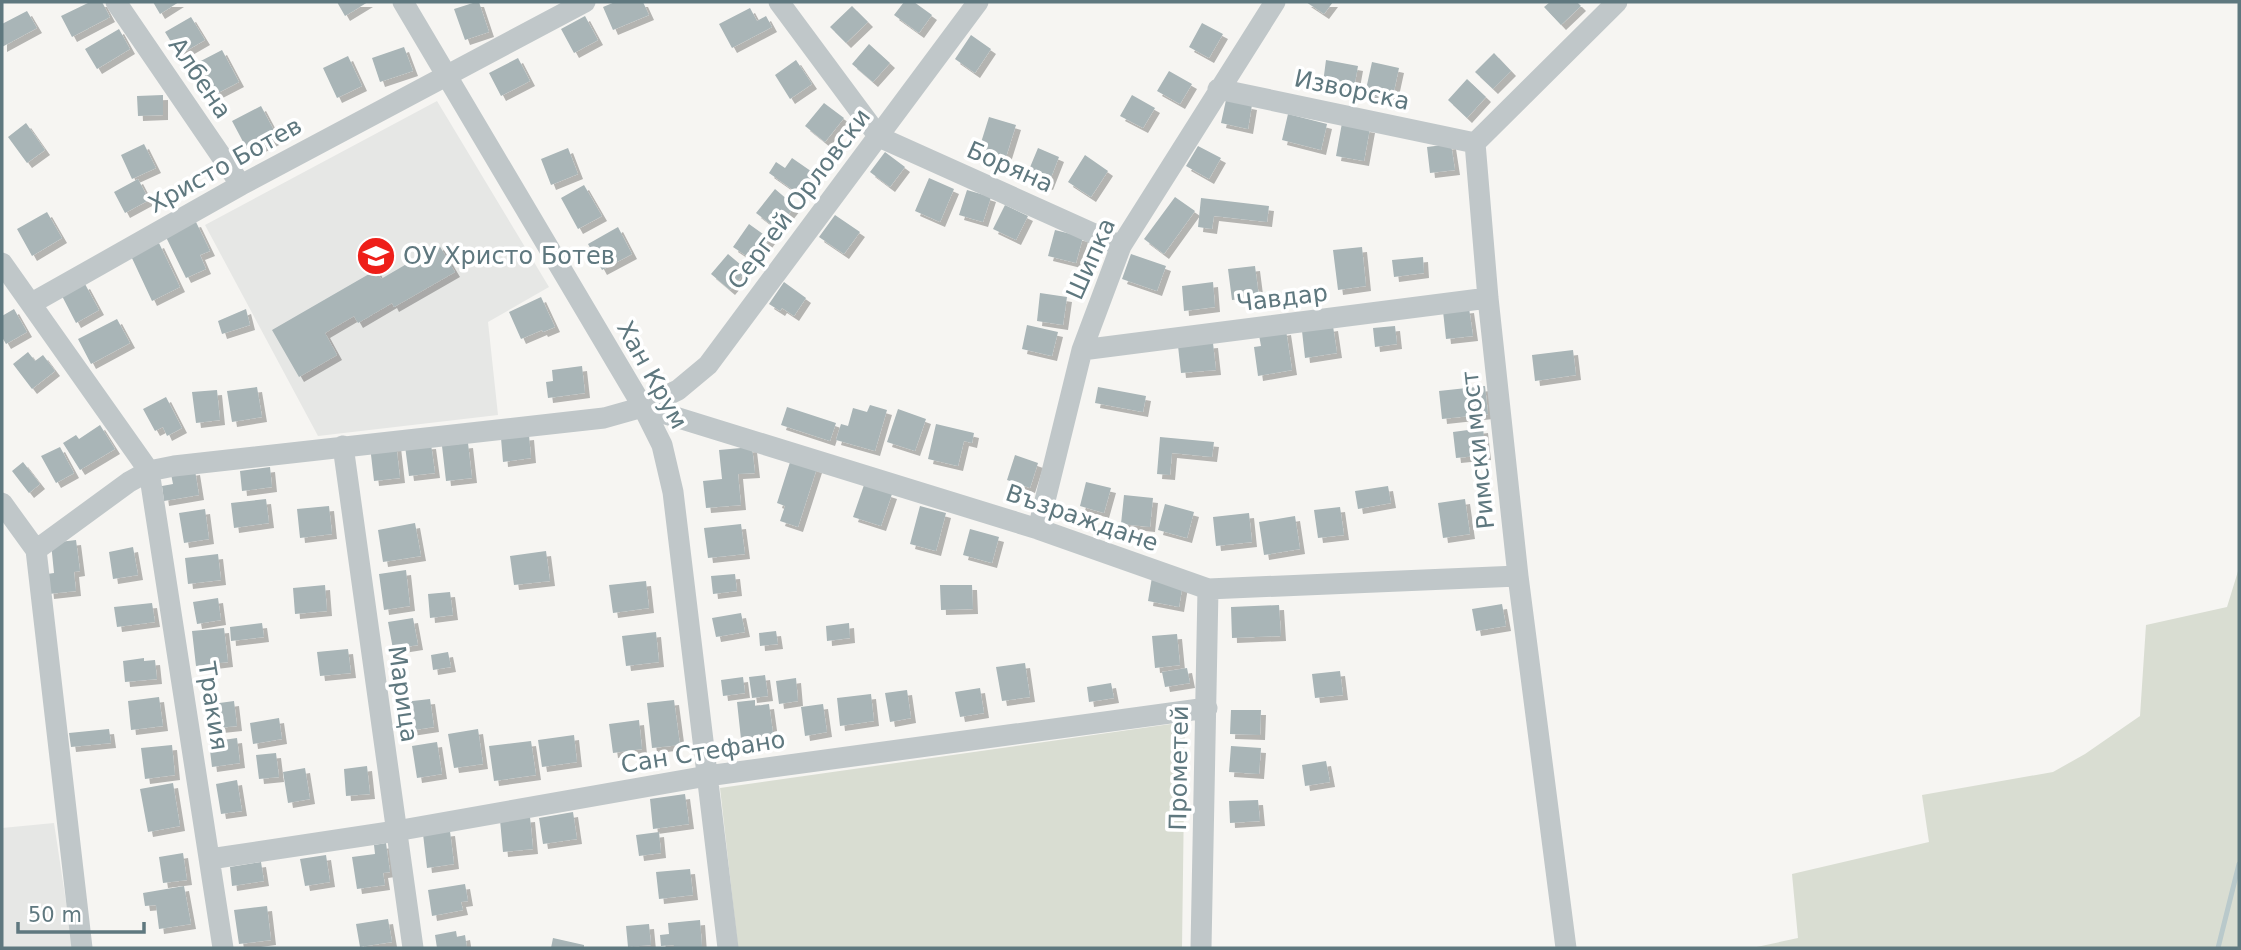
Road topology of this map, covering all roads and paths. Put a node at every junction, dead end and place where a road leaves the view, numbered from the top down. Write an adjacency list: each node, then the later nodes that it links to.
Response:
1 (116, 2): 12 (street, Албена)
2 (403, 2): 8 (street, Хан Крум)
3 (585, 2): 8 (street, Христо Ботев)
4 (779, 2): 10 (street)
5 (978, 2): 10 (street, Сергей Орловски)
6 (1275, 2): 9 (street, Шипка)
7 (1617, 2): 11 (street)
8 (446, 75): 12 (street, Христо Ботев); 18 (street, Хан Крум)
9 (1218, 89): 11 (street, Изворска); 13 (street, Шипка)
10 (879, 137): 13 (street, Боряна); 18 (street, Сергей Орловски)
11 (1475, 143): 15 (street, Римски мост)
12 (241, 185): 16 (street, Христо Ботев)
13 (1121, 246): 17 (street, Шипка)
14 (2, 263): 16 (street)
15 (1488, 298): 17 (street, Чавдар); 24 (street, Римски мост)
16 (32, 303): 20 (street)
17 (1082, 350): 22 (street, Шипка)
18 (643, 407): 19 (street, Сергей Орловски); 22 (street, Възраждане); 27 (street, Хан Крум)
19 (343, 446): 20 (street, Сергей Орловски); 28 (street, Марица)
20 (149, 471): 23 (street); 29 (street, Тракия)
21 (2, 503): 23 (street)
22 (1038, 529): 25 (street, Възраждане)
23 (36, 550): 30 (street)
24 (1518, 576): 25 (street, Възраждане); 35 (street, Римски мост)
25 (1208, 589): 26 (street, Прометей)
26 (1206, 708): 27 (street, Сан Стефано); 34 (street, Прометей)
27 (706, 776): 28 (street, Сан Стефано); 33 (street, Хан Крум)
28 (396, 831): 29 (street, Сан Стефано); 32 (street, Марица)
29 (210, 859): 31 (street, Тракия)
30 (82, 948)
31 (223, 948)
32 (413, 948)
33 (728, 948)
34 (1201, 948)
35 (1566, 948)

